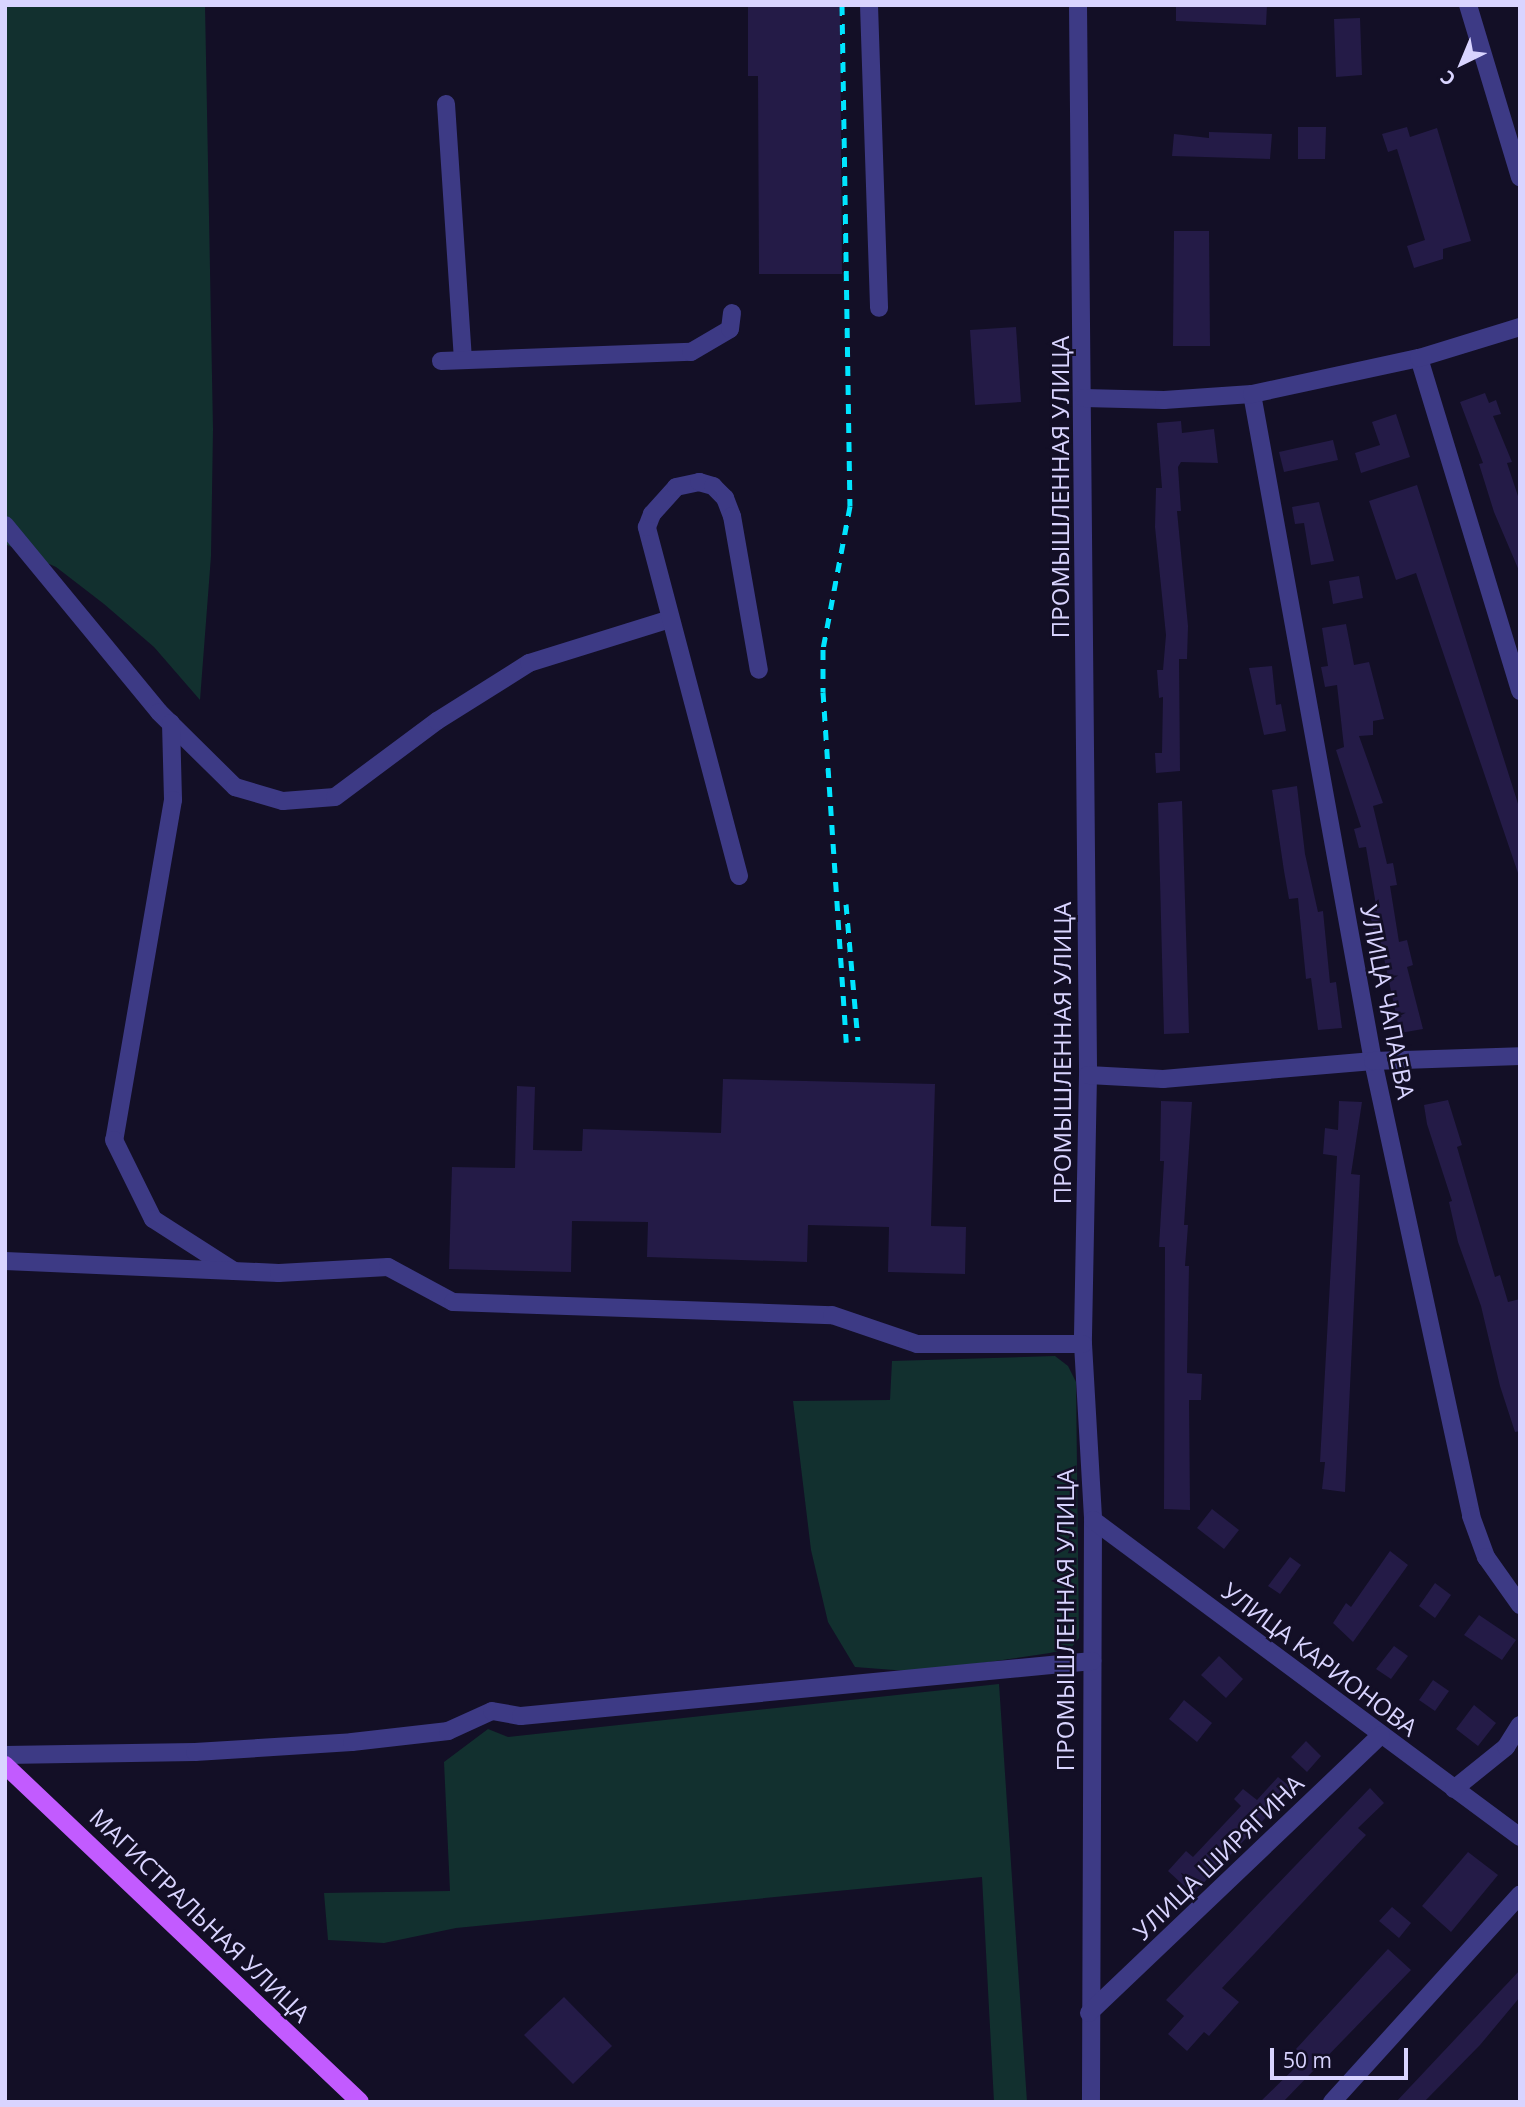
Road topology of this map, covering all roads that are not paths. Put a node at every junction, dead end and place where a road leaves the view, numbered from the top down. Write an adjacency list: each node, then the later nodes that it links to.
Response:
1 (869, 5): 6 (street)
2 (1078, 5): 13 (street, ПРОМЫШЛЕННАЯ УЛИЦА)
3 (1468, 5): 5 (street)
4 (446, 104): 10 (street)
5 (1520, 177)
6 (879, 308)
7 (732, 313): 10 (street)
8 (1520, 327): 9 (street)
9 (1419, 358): 12 (street); 17 (street)
10 (463, 359): 11 (street)
11 (441, 360)
12 (1252, 394): 13 (street); 21 (street, УЛИЦА ЧАПАЕВА)
13 (1084, 398): 22 (street, ПРОМЫШЛЕННАЯ УЛИЦА)
14 (5, 525): 18 (street)
15 (670, 619): 16 (street); 18 (street); 19 (street)
16 (759, 670)
17 (1520, 691)
18 (171, 723): 24 (street)
19 (739, 876)
20 (1520, 1056): 21 (street)
21 (1373, 1061): 22 (street); 27 (street, УЛИЦА ЧАПАЕВА)
22 (1088, 1075): 25 (street, ПРОМЫШЛЕННАЯ УЛИЦА)
23 (5, 1261): 24 (street)
24 (234, 1271): 25 (street)
25 (1083, 1344): 26 (street, ПРОМЫШЛЕННАЯ УЛИЦА)
26 (1093, 1520): 28 (street, ПРОМЫШЛЕННАЯ УЛИЦА); 30 (street, УЛИЦА КАРИОНОВА)
27 (1520, 1605)
28 (1092, 1661): 31 (street); 36 (street, ПРОМЫШЛЕННАЯ УЛИЦА)
29 (1520, 1725): 33 (street)
30 (1381, 1735): 33 (street, УЛИЦА КАРИОНОВА); 36 (street, УЛИЦА ШИРЯГИНА)
31 (5, 1755)
32 (5, 1765): 37 (main road, МАГИСТРАЛЬНАЯ УЛИЦА)
33 (1454, 1789): 34 (street, УЛИЦА КАРИОНОВА)
34 (1520, 1837)
35 (1520, 1895): 39 (street)
36 (1089, 2013): 38 (street, ПРОМЫШЛЕННАЯ УЛИЦА)
37 (360, 2102)
38 (1091, 2102)
39 (1332, 2102)

